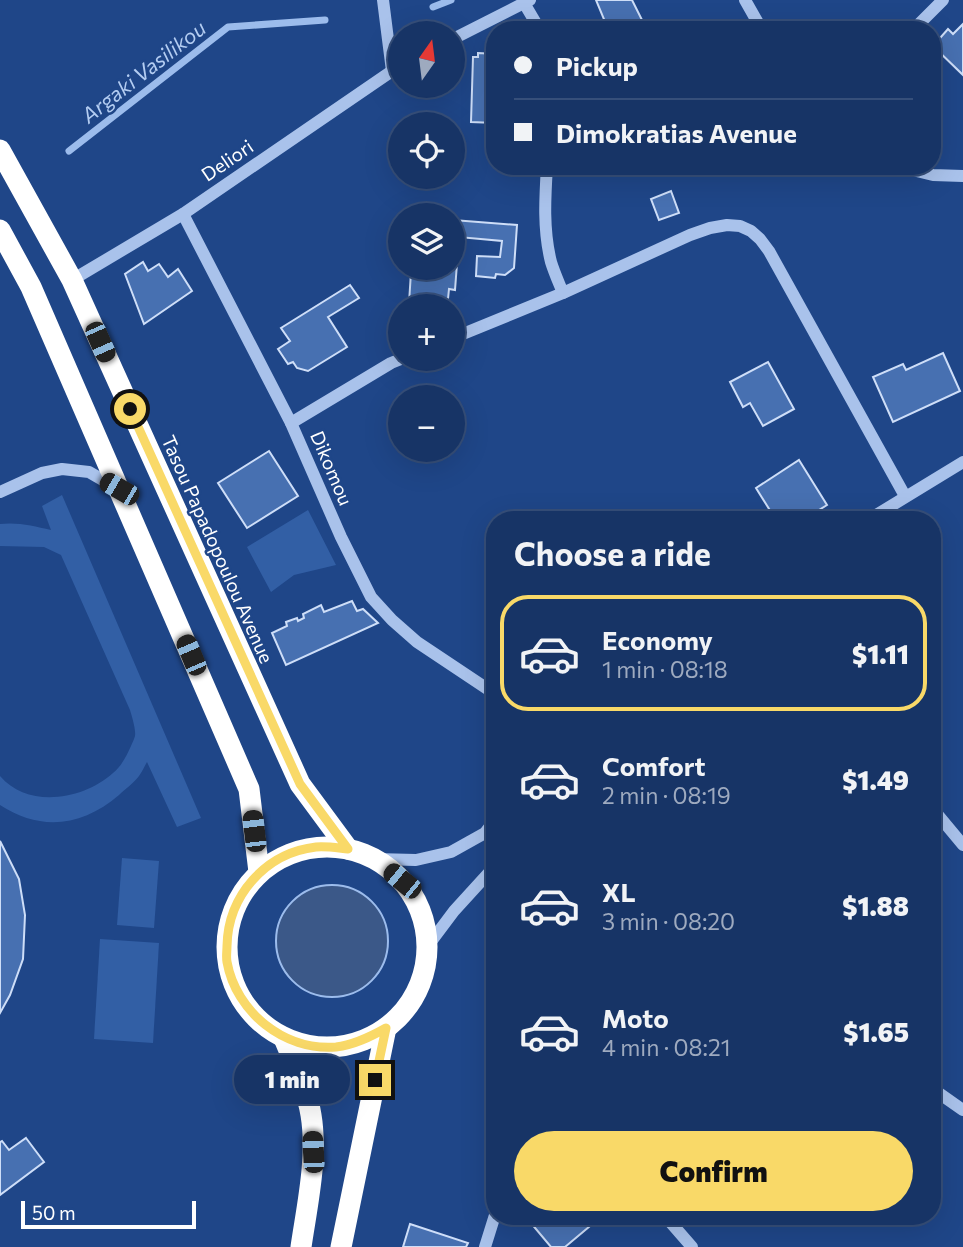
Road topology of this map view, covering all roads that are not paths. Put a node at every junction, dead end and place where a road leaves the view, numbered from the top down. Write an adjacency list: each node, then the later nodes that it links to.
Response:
1 (383, 0): 10 (street)
2 (745, 0): 7 (street)
3 (943, 0): 8 (street)
4 (527, 1): 5 (street); 6 (street)
5 (488, 21)
6 (536, 21)
7 (757, 21)
8 (922, 21)
9 (486, 22): 11 (street)
10 (388, 26)
11 (466, 32)
12 (388, 73): 17 (street, Deliori)
13 (0, 150): 19 (highway, Tasou Papadopoulou Avenue)
14 (547, 175): 20 (street)
15 (933, 175): 16 (street)
16 (963, 176)
17 (183, 214): 19 (street, Deliori); 23 (street, Dikomou)
18 (0, 230): 25 (highway)
19 (72, 280): 33 (highway, Tasou Papadopoulou Avenue)
20 (563, 293): 21 (street); 27 (street)
21 (465, 333)
22 (388, 365): 23 (street)
23 (291, 423): 29 (street, Dikomou)
24 (963, 462): 27 (street)
25 (119, 489): 26 (street); 35 (highway)
26 (0, 492)
27 (905, 496): 28 (street)
28 (882, 511)
29 (486, 688)
30 (941, 819): 32 (street)
31 (486, 832): 34 (street)
32 (963, 845)
33 (348, 849): 34 (highway); 35 (highway)
34 (375, 859): 37 (highway)
35 (259, 872): 39 (highway)
36 (486, 876): 37 (street)
37 (427, 947): 38 (highway)
38 (386, 1028): 39 (highway); 45 (highway)
39 (284, 1038): 44 (highway)
40 (941, 1094): 41 (street)
41 (963, 1110)
42 (492, 1225): 46 (street)
43 (673, 1225): 47 (street)
44 (300, 1247)
45 (341, 1247)
46 (485, 1247)
47 (692, 1247)

